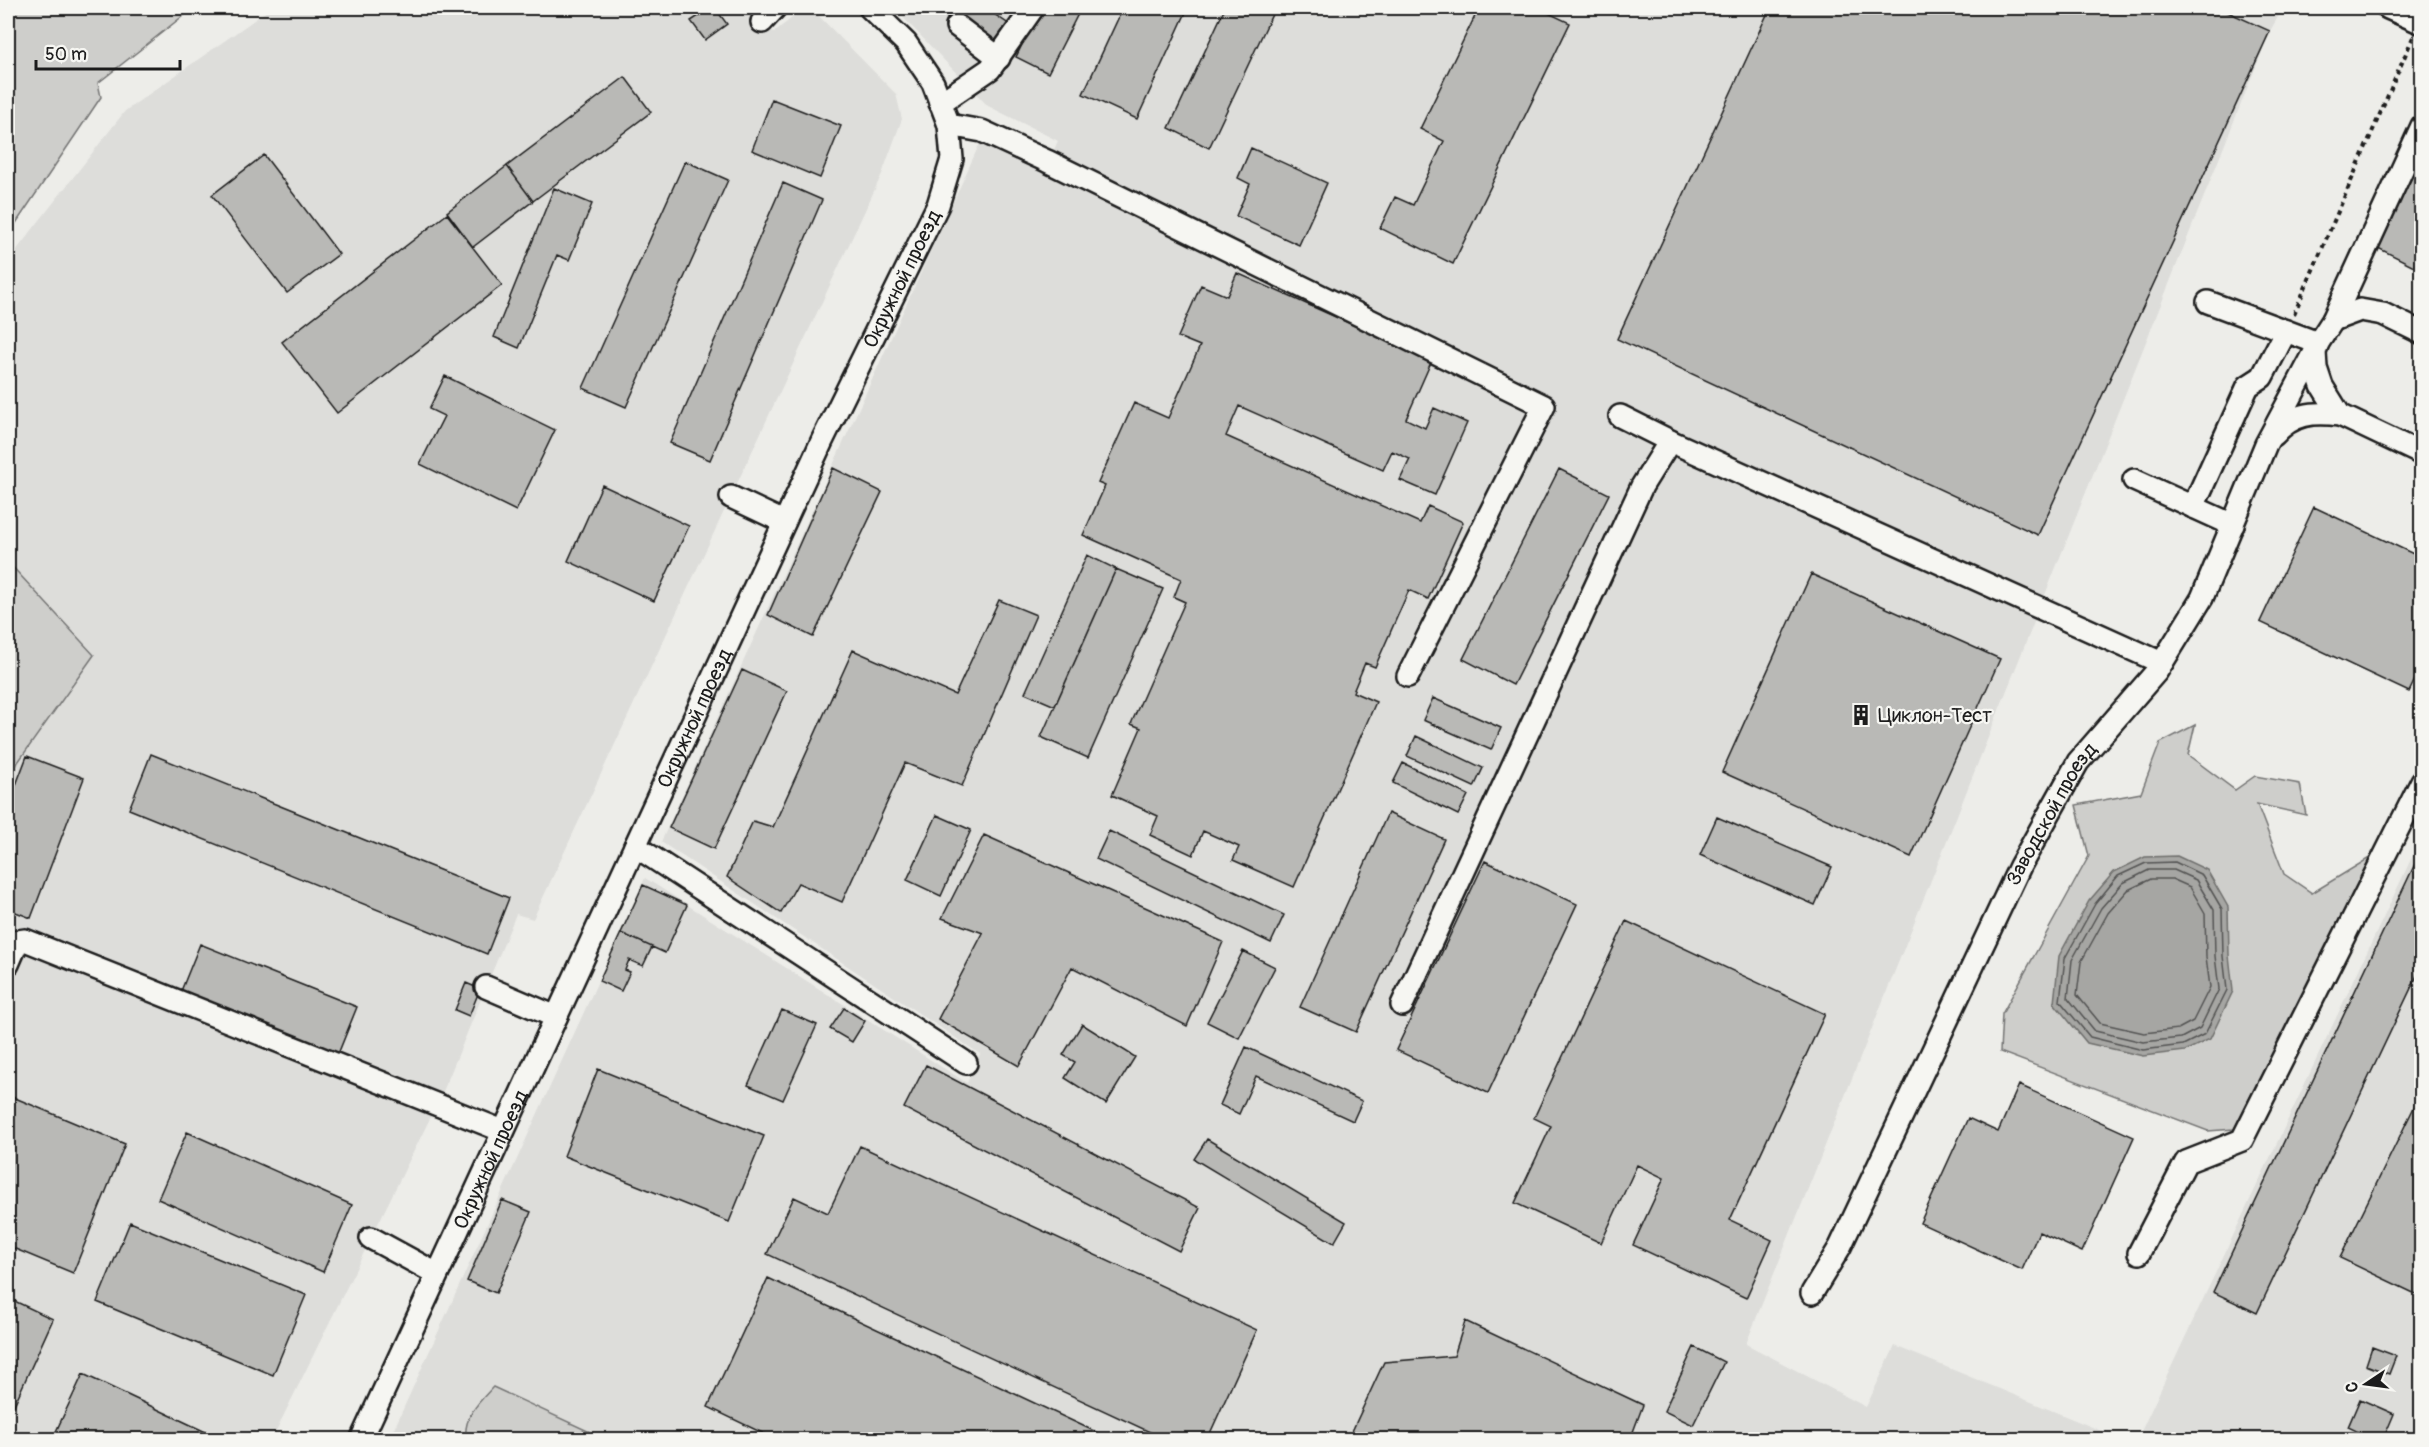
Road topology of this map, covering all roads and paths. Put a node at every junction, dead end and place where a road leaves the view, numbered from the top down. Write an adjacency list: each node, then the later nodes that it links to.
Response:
1 (870, 8): 7 (street, Окружной проезд)
2 (1033, 8): 6 (street)
3 (2388, 8): 4 (street)
4 (2421, 22): 12 (path)
5 (957, 26): 6 (street)
6 (999, 58): 7 (street)
7 (940, 103): 8 (street, Окружной проезд)
8 (949, 125): 23 (street, Окружной проезд); 26 (street)
9 (2421, 126): 11 (street)
10 (2208, 302): 12 (street)
11 (2333, 320): 13 (street); 14 (street, Заводской проезд)
12 (2286, 332): 14 (street); 22 (street)
13 (2421, 333)
14 (2316, 348): 15 (street); 18 (street, Заводской проезд)
15 (2340, 415): 18 (street); 19 (street)
16 (1620, 416): 17 (street)
17 (1670, 441): 25 (street); 31 (street)
18 (2266, 444): 24 (street, Заводской проезд)
19 (2421, 454)
20 (2134, 480): 22 (street)
21 (731, 497): 23 (street)
22 (2193, 507): 24 (street)
23 (784, 522): 28 (street, Окружной проезд)
24 (2233, 525): 25 (street, Заводской проезд)
25 (2162, 663): 38 (street, Заводской проезд)
26 (1408, 676)
27 (2421, 781): 36 (street)
28 (635, 846): 32 (street, Окружной проезд); 33 (street)
29 (8, 964): 34 (street)
30 (486, 987): 32 (street)
31 (1402, 1005)
32 (556, 1017): 34 (street, Окружной проезд)
33 (966, 1064)
34 (503, 1131): 37 (street, Окружной проезд)
35 (370, 1238): 37 (street)
36 (2139, 1253)
37 (437, 1274): 39 (street, Окружной проезд)
38 (1812, 1293)
39 (361, 1440)

